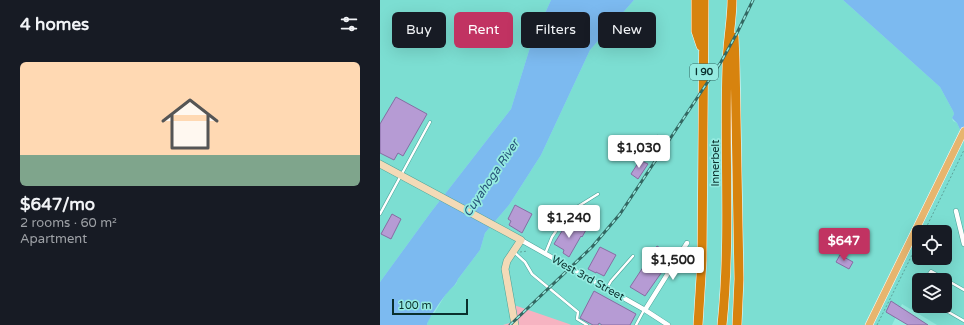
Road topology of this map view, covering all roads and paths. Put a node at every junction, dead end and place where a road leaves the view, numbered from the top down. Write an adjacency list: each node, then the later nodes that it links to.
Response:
1 (696, 0): 5 (highway)
2 (704, 0): 5 (highway, Innerbelt / I 90)
3 (732, 0): 4 (highway, Innerbelt)
4 (732, 14): 26 (highway, Innerbelt); 37 (highway)
5 (704, 56): 34 (highway, Innerbelt / I 90)
6 (430, 122): 10 (lane)
7 (964, 131): 38 (main road)
8 (964, 150): 14 (path)
9 (380, 164): 10 (street, West 3rd Street)
10 (401, 175): 13 (lane); 15 (street, West 3rd Street)
11 (598, 194): 20 (lane)
12 (956, 210): 17 (street)
13 (380, 214)
14 (927, 225)
15 (521, 240): 19 (street); 20 (street, West 3rd Street)
16 (687, 243): 27 (street)
17 (964, 244)
18 (528, 251): 19 (path)
19 (515, 253): 30 (street); 31 (lane)
20 (545, 254): 24 (street, West 3rd Street)
21 (912, 255): 39 (path)
22 (633, 256): 24 (lane)
23 (952, 283): 25 (lane)
24 (607, 289): 27 (street, West 3rd Street)
25 (964, 290)
26 (724, 297): 35 (highway, Innerbelt); 36 (highway)
27 (644, 310): 32 (lane); 33 (street, West 3rd Street)
28 (950, 313): 29 (lane)
29 (964, 321)
30 (515, 325)
31 (587, 325)
32 (636, 325)
33 (668, 325)
34 (698, 325)
35 (722, 325)
36 (726, 325)
37 (737, 325)
38 (869, 325)
39 (877, 325)

